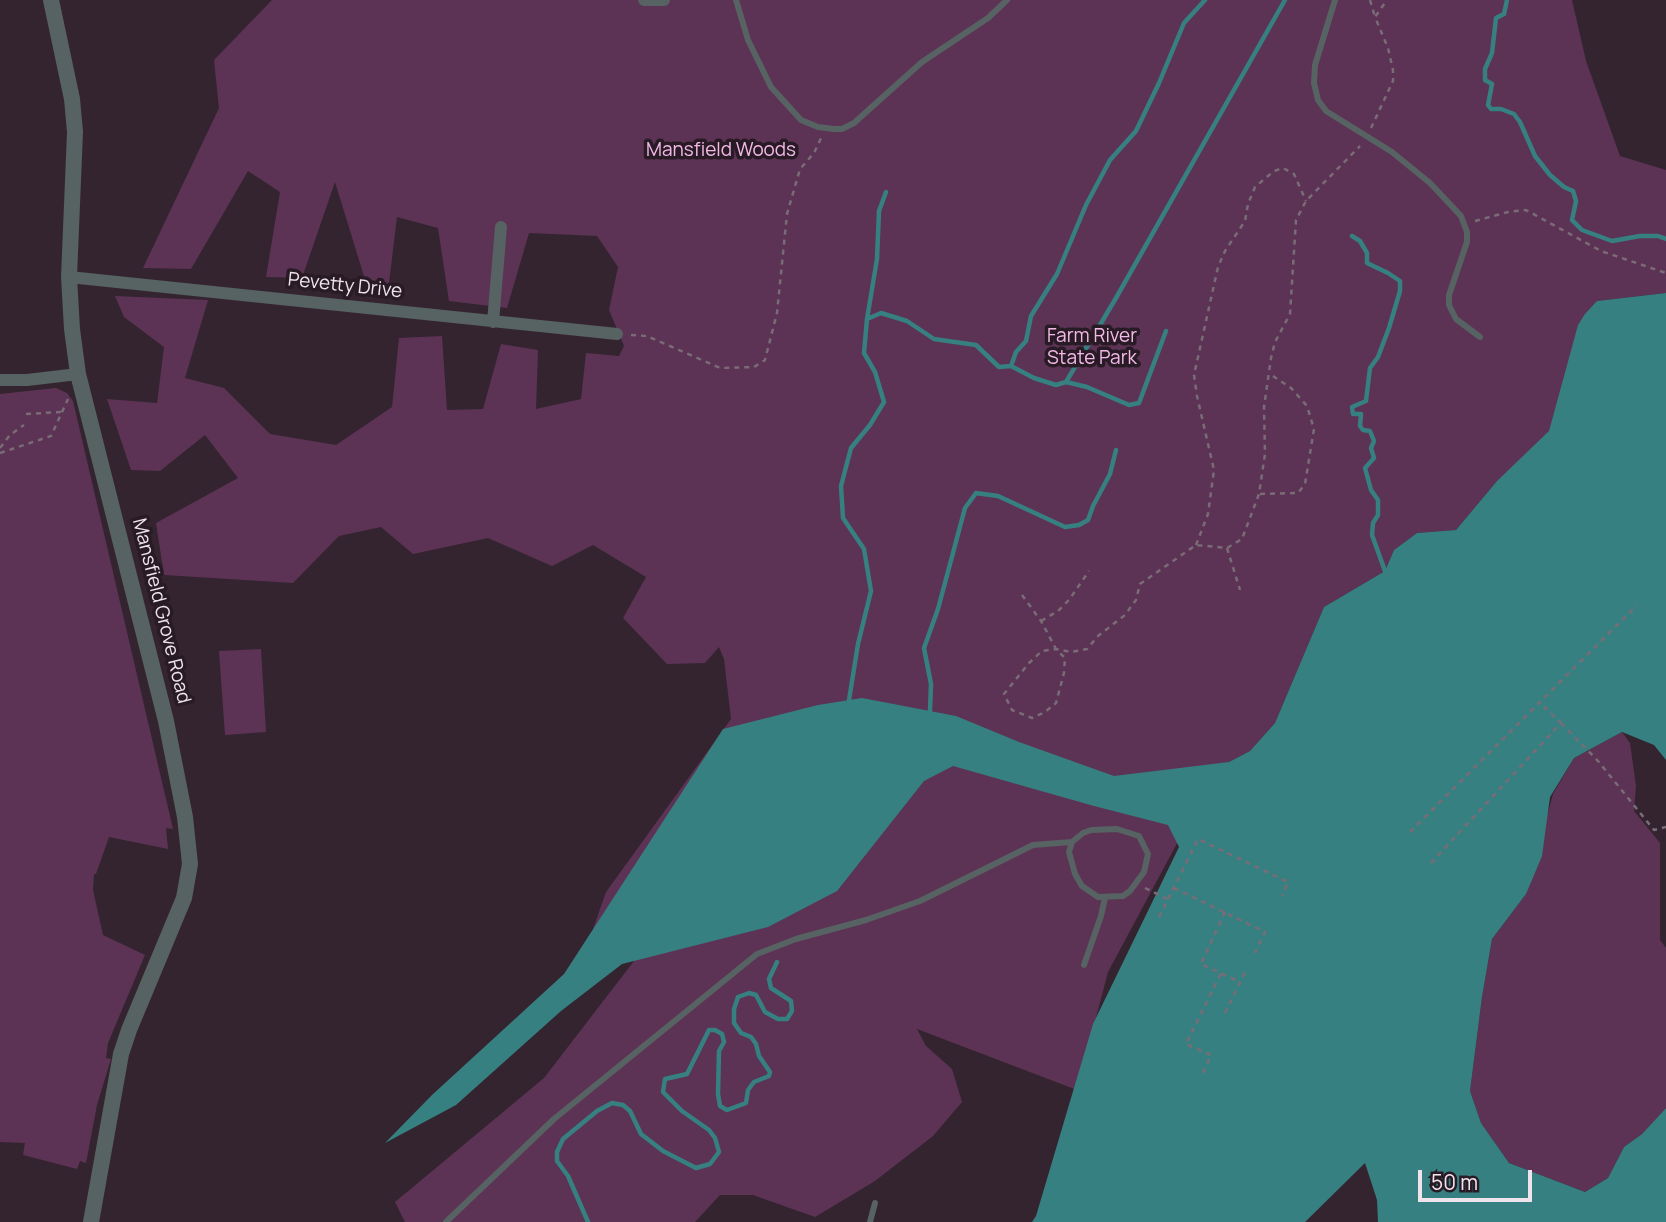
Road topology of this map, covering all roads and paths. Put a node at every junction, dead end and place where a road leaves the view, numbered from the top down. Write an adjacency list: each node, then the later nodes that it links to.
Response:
1 (51, 0): 16 (street, Mansfield Grove Road)
2 (644, 0): 3 (street)
3 (664, 0)
4 (736, 0): 10 (lane)
5 (1007, 0): 10 (lane)
6 (1335, 0): 11 (lane)
7 (1370, 0): 9 (path)
8 (1387, 0): 9 (path)
9 (1375, 17): 11 (path)
10 (825, 129): 18 (path)
11 (1367, 135): 12 (path); 13 (lane)
12 (1306, 201): 20 (path); 29 (path)
13 (1465, 224): 15 (path); 19 (lane)
14 (501, 227): 17 (street)
15 (1666, 273)
16 (69, 277): 17 (street, Pevetty Drive); 21 (street, Mansfield Grove Road)
17 (493, 322): 18 (street, Pevetty Drive)
18 (617, 334)
19 (1480, 337)
20 (1270, 374): 28 (path); 28 (path)
21 (80, 379): 22 (street); 23 (path); 58 (street, Mansfield Grove Road)
22 (0, 380)
23 (63, 412): 24 (path); 27 (path)
24 (26, 414)
25 (24, 425): 26 (path)
26 (0, 448)
27 (0, 453)
28 (1259, 494): 30 (path)
29 (1196, 545): 30 (path); 36 (path)
30 (1227, 548): 32 (path)
31 (1089, 571): 35 (path)
32 (1240, 590)
33 (1022, 595): 35 (path)
34 (1637, 605): 37 (path)
35 (1041, 621): 36 (path)
36 (1056, 649): 36 (path)
37 (1539, 702): 38 (path); 40 (path)
38 (1562, 723): 39 (path); 42 (path)
39 (1666, 827)
40 (1410, 832)
41 (1072, 842): 46 (lane); 46 (lane); 59 (lane)
42 (1431, 863)
43 (1174, 888): 45 (path); 47 (path); 48 (path)
44 (1154, 892): 47 (path)
45 (1282, 896)
46 (1105, 898): 51 (lane)
47 (1168, 900): 49 (path)
48 (1225, 912): 50 (path); 53 (path)
49 (1160, 917)
50 (1255, 953)
51 (1084, 965)
52 (1247, 968): 54 (path)
53 (1221, 973): 54 (path); 56 (path)
54 (1240, 982): 55 (path)
55 (1225, 1013)
56 (1203, 1073)
57 (875, 1203): 60 (lane)
58 (91, 1222)
59 (446, 1222)
60 (870, 1222)

